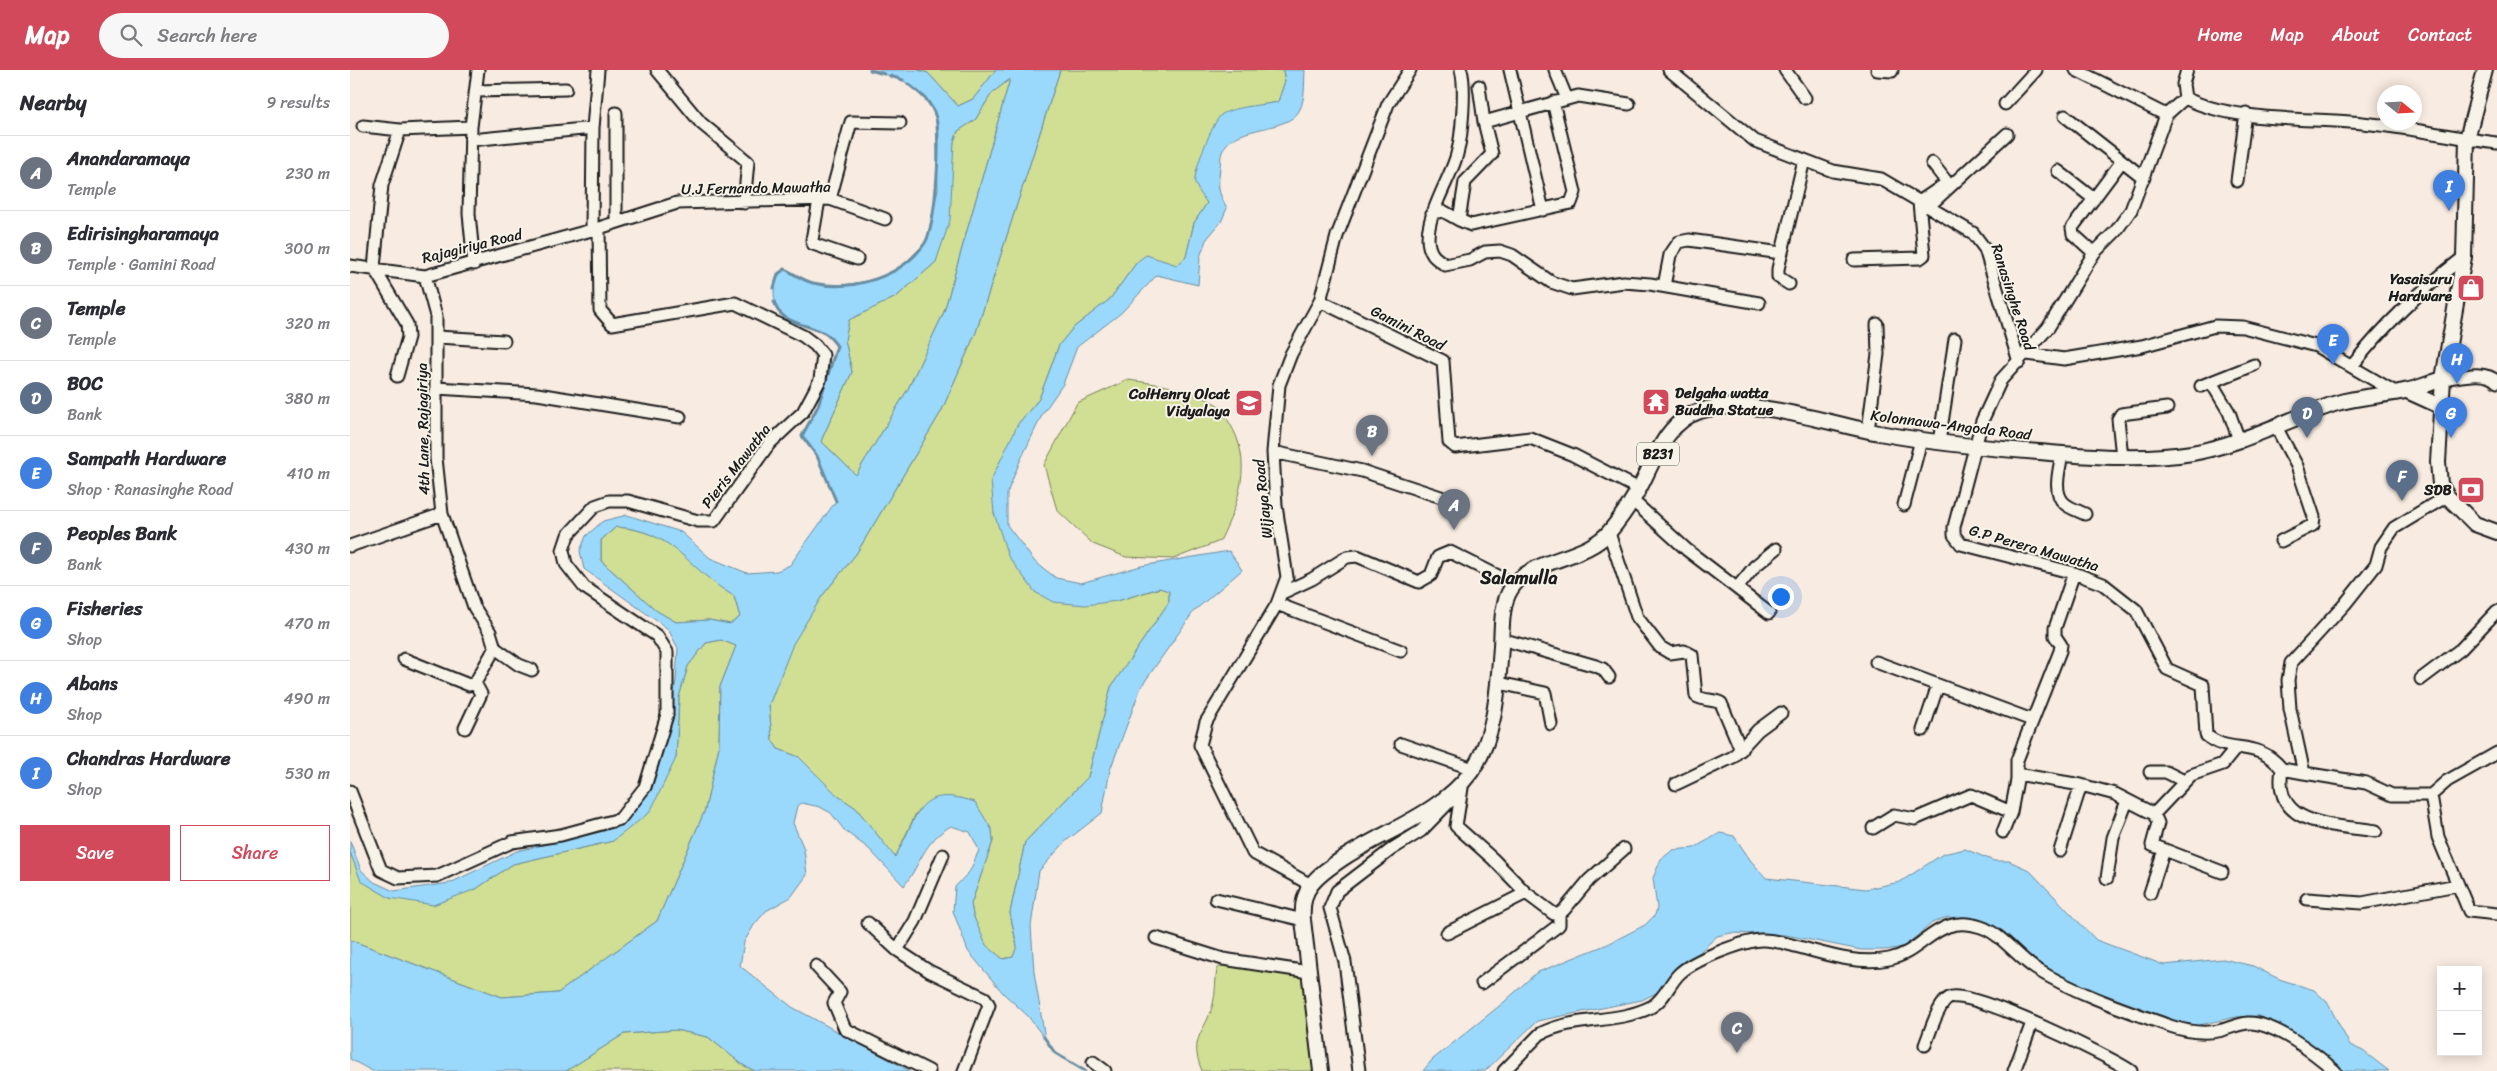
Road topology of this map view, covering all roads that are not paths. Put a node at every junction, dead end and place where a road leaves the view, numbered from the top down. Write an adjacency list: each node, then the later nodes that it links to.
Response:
1 (478, 70): 18 (street)
2 (598, 70): 34 (street, Pieris Mawatha)
3 (657, 70): 48 (street)
4 (1410, 70): 67 (street, Wijaya Road)
5 (1461, 70): 51 (street)
6 (1510, 70): 25 (street)
7 (1556, 70): 21 (street)
8 (1669, 70): 40 (street, Ranasinghe Road)
9 (1785, 70): 19 (street)
10 (1877, 70): 15 (street)
11 (2036, 70): 24 (street)
12 (2076, 70): 28 (street)
13 (2187, 70): 20 (street)
14 (2485, 70): 37 (main road)
15 (1892, 71)
16 (1479, 86): 30 (street)
17 (566, 89): 18 (street)
18 (477, 91): 33 (street)
19 (1805, 98)
20 (2185, 98): 27 (street); 28 (street)
21 (1567, 99): 22 (street); 23 (street)
22 (1553, 102): 25 (street); 50 (street)
23 (1629, 104)
24 (2005, 104)
25 (1520, 111): 30 (street); 50 (street)
26 (616, 113): 54 (street)
27 (2246, 114): 37 (street); 45 (street)
28 (2166, 115): 44 (street)
29 (2065, 116): 41 (street)
30 (1484, 122): 53 (street)
31 (900, 123): 47 (street)
32 (363, 126): 35 (street)
33 (471, 127): 35 (street); 38 (street)
34 (593, 128): 38 (street); 55 (street, Pieris Mawatha)
35 (400, 130): 63 (street)
36 (2007, 134): 49 (street)
37 (2467, 139): 39 (street); 58 (main road)
38 (472, 140): 61 (street)
39 (2497, 142)
40 (1804, 160): 49 (street, Ranasinghe Road); 56 (street)
41 (2122, 161): 44 (street); 46 (street)
42 (1932, 163): 49 (street)
43 (2058, 171): 46 (street)
44 (2144, 178): 57 (street)
45 (2237, 181)
46 (2094, 199): 57 (street)
47 (825, 200): 48 (street, U.J Fernando Mawatha); 52 (street, U.J Fernando Mawatha); 59 (street)
48 (744, 203): 54 (street, U.J Fernando Mawatha)
49 (1924, 204): 60 (street); 73 (street, Ranasinghe Road)
50 (1543, 210): 53 (street)
51 (1432, 213): 53 (street); 66 (street)
52 (885, 219)
53 (1459, 220)
54 (616, 221): 55 (street, U.J Fernando Mawatha)
55 (596, 228): 61 (street, Rajagiriya Road); 139 (street, Pieris Mawatha)
56 (1782, 253): 65 (street); 66 (street)
57 (2094, 253): 73 (street)
58 (2464, 257): 75 (street); 77 (main road)
59 (857, 258)
60 (1854, 260)
61 (474, 264): 64 (street, Rajagiriya Road)
62 (350, 266): 63 (street, Rajagiriya Road)
63 (374, 268): 64 (street, Rajagiriya Road); 76 (street)
64 (425, 276): 70 (street, 4th Lane, Rajagiriya)
65 (1789, 284)
66 (1664, 286): 68 (street)
67 (1320, 301): 90 (street, Wijaya Road); 93 (street, Gamini Road)
68 (1759, 304)
69 (1877, 324): 85 (street)
70 (437, 337): 72 (street); 79 (street, 4th Lane, Rajagiriya)
71 (1955, 339): 88 (street)
72 (504, 342)
73 (2023, 358): 75 (street, Ranasinghe Road); 89 (street)
74 (2254, 365): 87 (street)
75 (2352, 366): 80 (street, Ranasinghe Road)
76 (397, 376)
77 (2443, 378): 78 (street); 80 (main road, Kolonnawa-Angoda Road / B231); 81 (main road)
78 (2497, 382)
79 (436, 388): 83 (street); 97 (street, 4th Lane, Rajagiriya)
80 (2400, 392): 81 (main road); 84 (main road, Kolonnawa-Angoda Road / B231)
81 (2440, 406): 94 (main road)
82 (2167, 408): 92 (street)
83 (680, 417)
84 (2276, 427): 87 (main road, Kolonnawa-Angoda Road / B231); 101 (street)
85 (1868, 431): 86 (main road, Kolonnawa-Angoda Road / B231); 93 (main road, Kolonnawa-Angoda Road / B231)
86 (1922, 440): 88 (main road, Kolonnawa-Angoda Road / B231); 96 (street)
87 (2239, 440): 92 (main road, Kolonnawa-Angoda Road / B231)
88 (1939, 442): 89 (main road, Kolonnawa-Angoda Road / B231)
89 (1976, 447): 91 (main road, Kolonnawa-Angoda Road / B231); 104 (street, G.P Perera Mawatha)
90 (1273, 452): 95 (street); 107 (street, Wijaya Road)
91 (2062, 454): 92 (main road, Kolonnawa-Angoda Road / B231); 98 (street)
92 (2122, 457)
93 (1635, 495): 100 (main road, Kolonnawa-Angoda Road / B231); 106 (street)
94 (2447, 496): 99 (main road); 133 (street)
95 (1441, 497)
96 (1904, 505)
97 (442, 514): 102 (street); 111 (street, 4th Lane, Rajagiriya)
98 (2085, 514)
99 (2497, 532)
100 (1608, 533): 105 (main road, Kolonnawa-Angoda Road / B231); 128 (street)
101 (2281, 540)
102 (350, 546)
103 (1776, 549): 106 (street)
104 (2074, 573): 122 (street); 127 (street, G.P Perera Mawatha)
105 (1514, 584): 107 (street); 110 (main road)
106 (1737, 588): 109 (street)
107 (1279, 599): 112 (street); 153 (street, Wijaya Road)
108 (2497, 611): 117 (street)
109 (1769, 613)
110 (1501, 639): 116 (street); 119 (main road)
111 (495, 648): 115 (street); 118 (street)
112 (1401, 651)
113 (404, 659): 118 (street)
114 (1876, 662): 120 (street)
115 (532, 670)
116 (1609, 677)
117 (2421, 679)
118 (475, 683): 124 (street)
119 (1499, 683): 123 (street); 131 (main road)
120 (1938, 685): 122 (street); 125 (street)
121 (1781, 713): 128 (street)
122 (2032, 720): 134 (street)
123 (1551, 724)
124 (465, 728)
125 (1922, 730)
126 (1401, 744): 131 (street)
127 (2236, 748): 130 (street, G.P Perera Mawatha); 135 (street)
128 (1741, 750): 136 (street)
129 (2497, 753): 140 (street)
130 (2282, 768): 133 (street, G.P Perera Mawatha); 145 (street)
131 (1473, 769): 137 (main road)
132 (2150, 772): 135 (street)
133 (2304, 772): 140 (street, G.P Perera Mawatha)
134 (2017, 774): 138 (street); 142 (street)
135 (2184, 781): 143 (street)
136 (1676, 784)
137 (1462, 785): 153 (main road); 155 (street); 176 (street)
138 (2081, 785): 141 (street); 149 (street)
139 (350, 791)
140 (2431, 795): 154 (street)
141 (2127, 800): 143 (street); 152 (street)
142 (2011, 812): 144 (street); 146 (street)
143 (2154, 814): 148 (street)
144 (1873, 828)
145 (2376, 830)
146 (2003, 832)
147 (1624, 848): 159 (street)
148 (2164, 850): 151 (street); 156 (street)
149 (2060, 851)
150 (943, 855): 165 (street)
151 (2222, 872)
152 (2107, 878)
153 (1311, 885): 161 (main road)
154 (2457, 885): 158 (street); 160 (street)
155 (1526, 893): 159 (street); 163 (street)
156 (2150, 893)
157 (1216, 899): 161 (street)
158 (2307, 899)
159 (1559, 914): 168 (street)
160 (2497, 914)
161 (1303, 920): 167 (main road)
162 (868, 923): 165 (street)
163 (1447, 933)
164 (1156, 938): 167 (street)
165 (897, 950): 173 (street)
166 (816, 966): 172 (street)
167 (1309, 972): 175 (main road)
168 (1482, 983)
169 (2032, 1023): 170 (street); 178 (street); 179 (street)
170 (1925, 1045)
171 (1093, 1062): 174 (street)
172 (929, 1071)
173 (964, 1071)
174 (1105, 1071)
175 (1321, 1071)
176 (1358, 1071)
177 (1504, 1071): 180 (street)
178 (2014, 1071)
179 (2131, 1071)
180 (2335, 1071)

